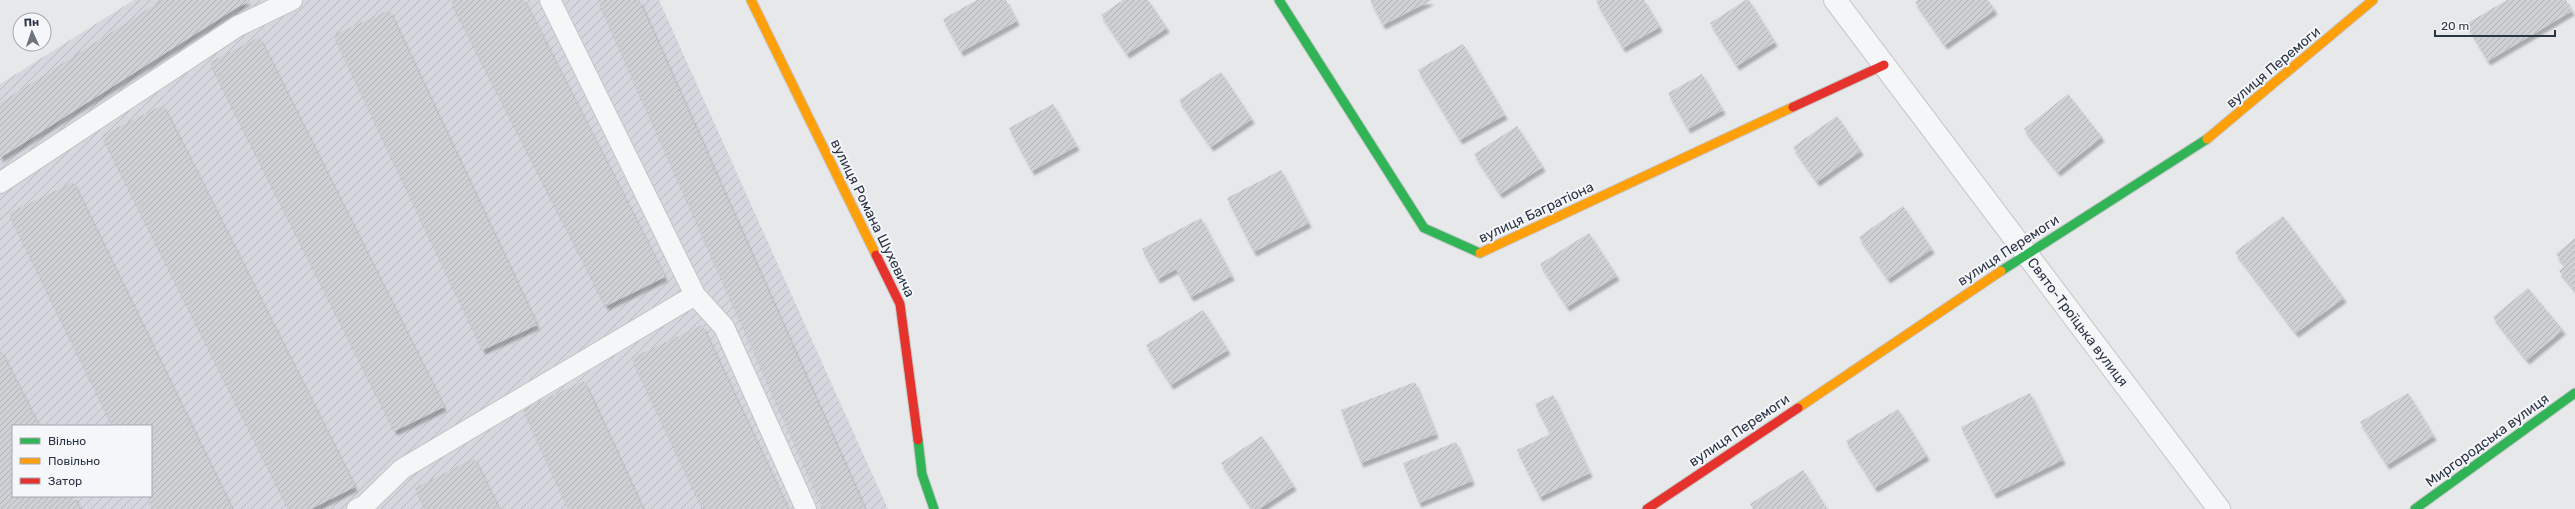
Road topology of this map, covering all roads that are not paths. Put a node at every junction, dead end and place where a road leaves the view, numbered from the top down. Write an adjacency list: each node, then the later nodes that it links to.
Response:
1 (292, 0): 8 (lane)
2 (550, 0): 10 (lane)
3 (751, 0): 14 (street, вулиця Романа Шухевича)
4 (1279, 0): 7 (street, вулиця Багратіона)
5 (1835, 0): 7 (street, Свято-Троїцька вулиця)
6 (2373, 0): 9 (street, вулиця Перемоги)
7 (1884, 65): 9 (street, Свято-Троїцька вулиця)
8 (0, 183)
9 (2027, 254): 15 (street, вулиця Перемоги); 16 (street, Свято-Троїцька вулиця)
10 (695, 295): 12 (lane); 13 (lane)
11 (2575, 393): 17 (street, Миргородська вулиця)
12 (357, 509)
13 (806, 509)
14 (934, 509)
15 (1647, 509)
16 (2219, 509)
17 (2415, 509)

